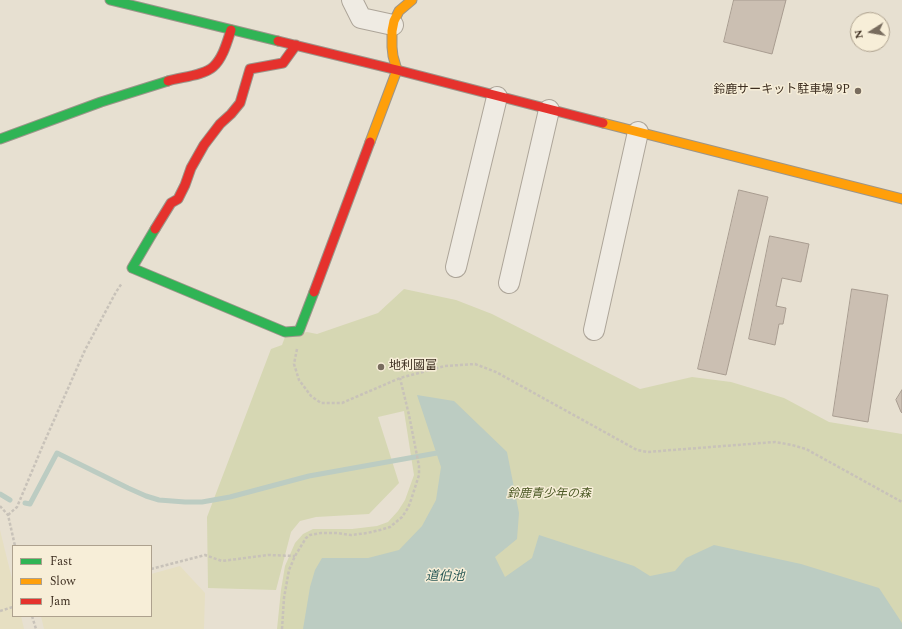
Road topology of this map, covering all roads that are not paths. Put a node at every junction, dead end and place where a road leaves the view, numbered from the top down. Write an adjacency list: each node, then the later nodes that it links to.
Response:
1 (110, 0): 5 (street)
2 (352, 0): 4 (street)
3 (412, 0): 4 (street)
4 (393, 25): 7 (street)
5 (231, 30): 6 (street); 11 (street)
6 (296, 45): 7 (street); 7 (street)
7 (397, 70): 8 (street)
8 (497, 97): 9 (street); 13 (street)
9 (549, 110): 10 (street); 14 (street)
10 (638, 132): 12 (street); 15 (street)
11 (0, 139)
12 (902, 199)
13 (456, 267)
14 (509, 283)
15 (594, 330)

